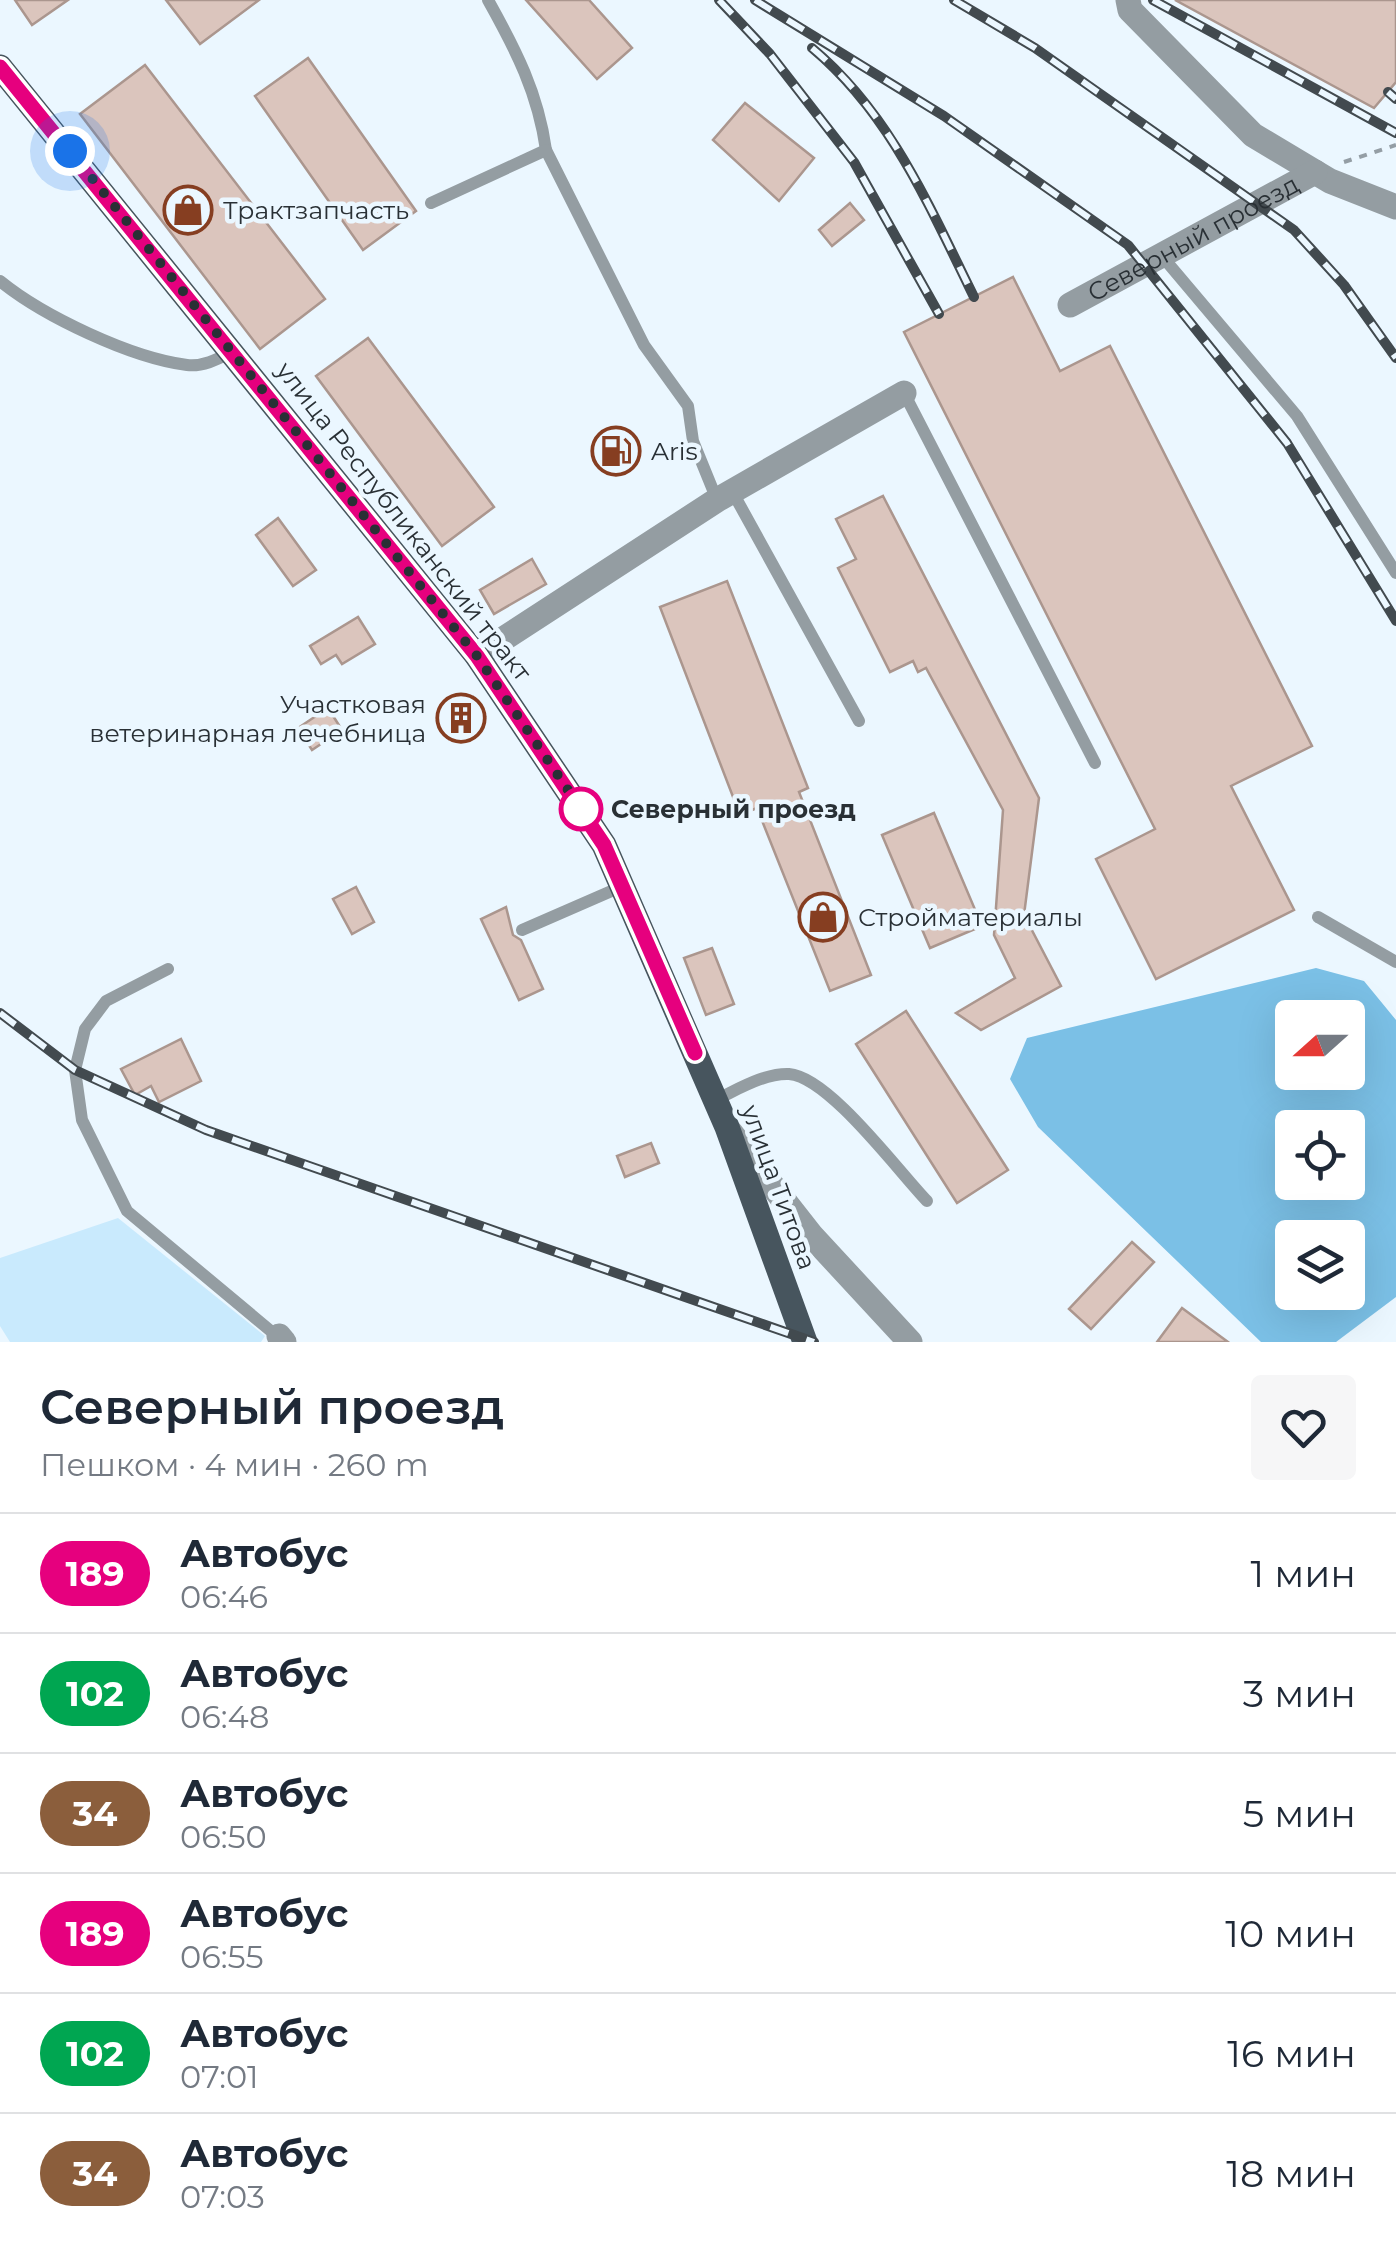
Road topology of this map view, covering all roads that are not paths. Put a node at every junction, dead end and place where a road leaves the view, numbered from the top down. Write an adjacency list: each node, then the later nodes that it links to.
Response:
1 (488, 0): 4 (lane)
2 (1128, 0): 5 (street)
3 (0, 67): 11 (main road, улица Республиканский тракт)
4 (546, 150): 6 (lane); 13 (lane)
5 (1314, 172): 7 (street); 8 (street, Северный проезд)
6 (431, 203)
7 (1396, 207)
8 (1161, 256): 10 (street, Северный проезд); 14 (lane)
9 (0, 281): 11 (lane)
10 (1070, 305)
11 (232, 352): 15 (main road, улица Республиканский тракт)
12 (904, 393): 13 (street); 17 (lane)
13 (725, 496): 15 (street); 16 (lane)
14 (1396, 573)
15 (477, 656): 18 (main road, улица Республиканский тракт)
16 (859, 721)
17 (1095, 763)
18 (623, 886): 20 (lane); 23 (main road, улица Республиканский тракт)
19 (1318, 917): 21 (lane)
20 (522, 930)
21 (1396, 962)
22 (168, 969): 27 (lane)
23 (695, 1053): 24 (main road, улица Титова)
24 (715, 1100): 25 (main road, улица Титова); 26 (lane)
25 (727, 1128): 28 (main road, улица Титова); 29 (street)
26 (927, 1201)
27 (279, 1340)
28 (805, 1342)
29 (910, 1342)

